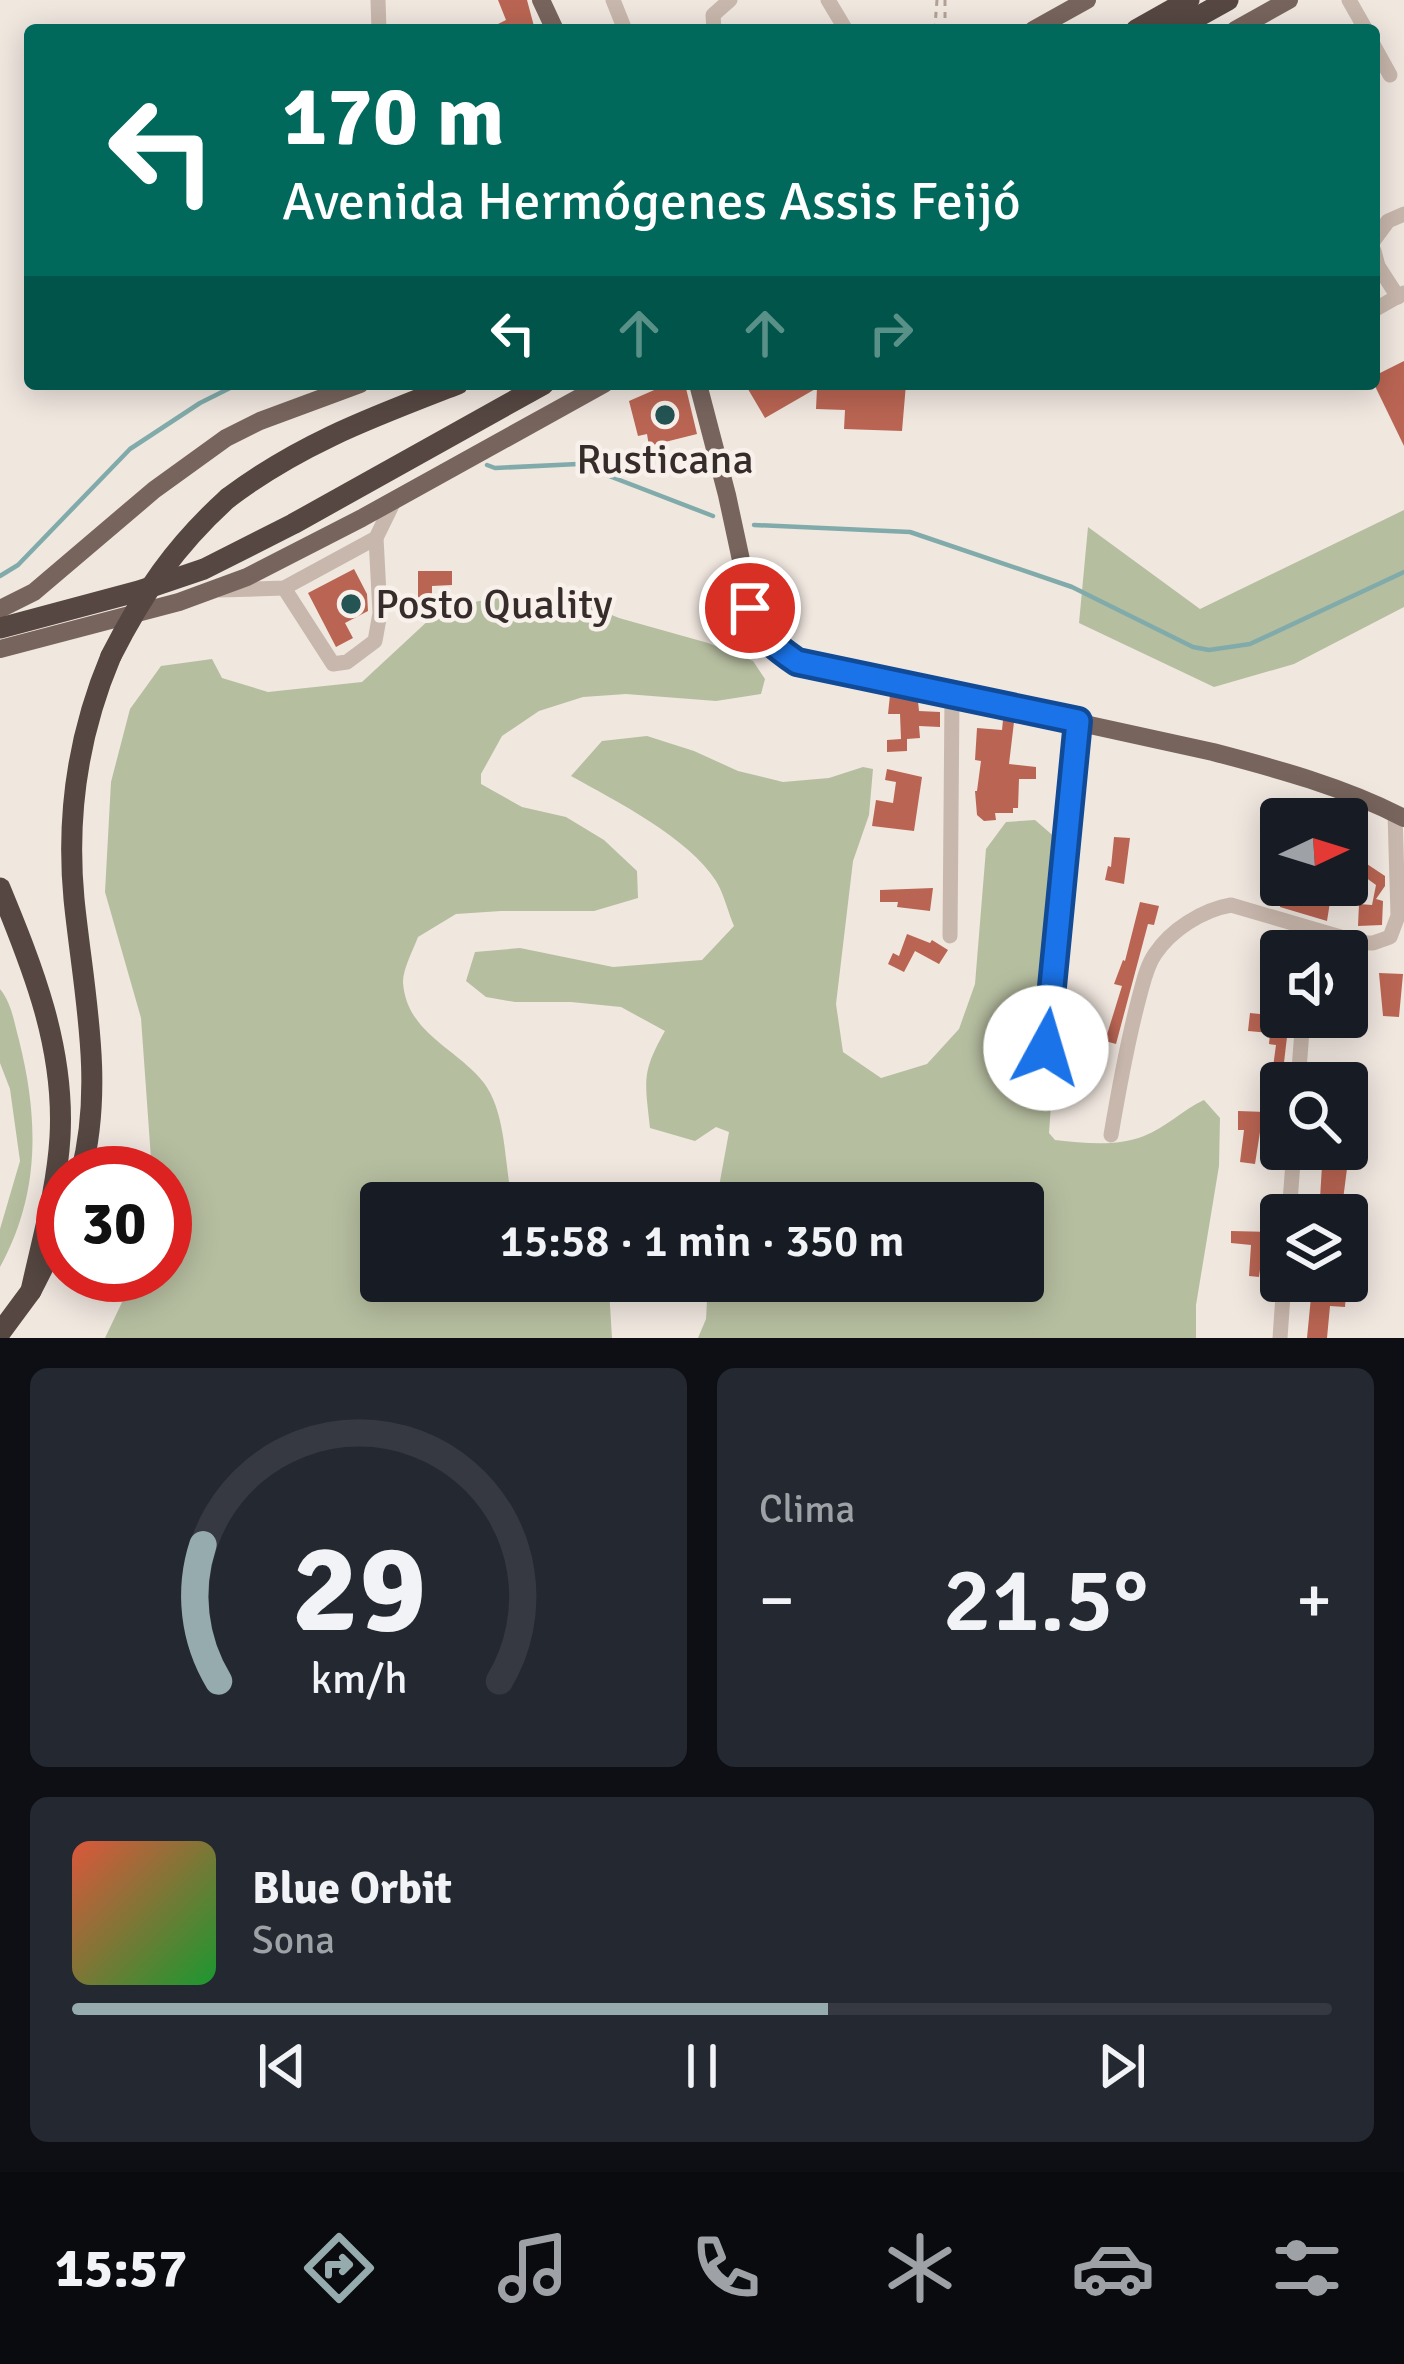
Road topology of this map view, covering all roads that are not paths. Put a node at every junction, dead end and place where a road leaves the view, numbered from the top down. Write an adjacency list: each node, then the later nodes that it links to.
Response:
1 (730, 0): 6 (street)
2 (1087, 0): 7 (main road)
3 (1189, 0): 8 (highway)
4 (1228, 0): 9 (highway)
5 (1289, 0): 10 (main road)
6 (714, 24)
7 (1044, 24)
8 (1147, 24)
9 (1185, 24)
10 (1246, 24)
11 (1380, 57): 12 (street)
12 (1390, 75)
13 (1404, 214): 14 (street)
14 (1380, 232)
15 (1380, 269): 16 (street)
16 (1401, 295)
17 (344, 390): 26 (main road)
18 (443, 390): 38 (highway, bridge)
19 (533, 390): 27 (highway)
20 (593, 390): 22 (main road)
21 (700, 390): 29 (main road)
22 (395, 500): 23 (street); 25 (main road)
23 (376, 538): 24 (street); 24 (street)
24 (284, 588): 25 (street)
25 (211, 591): 28 (main road)
26 (0, 609)
27 (0, 628)
28 (0, 649)
29 (952, 696): 30 (main road); 34 (street)
30 (1078, 721): 31 (main road); 36 (street)
31 (1400, 816): 35 (street)
32 (0, 888): 40 (highway)
33 (1310, 930): 37 (street)
34 (950, 936)
35 (1368, 943)
36 (1042, 1095)
37 (1111, 1135)
38 (86, 1146)
39 (36, 1281): 40 (highway)
40 (31, 1291): 42 (highway)
41 (1283, 1302): 43 (street)
42 (0, 1334)
43 (1280, 1338)

